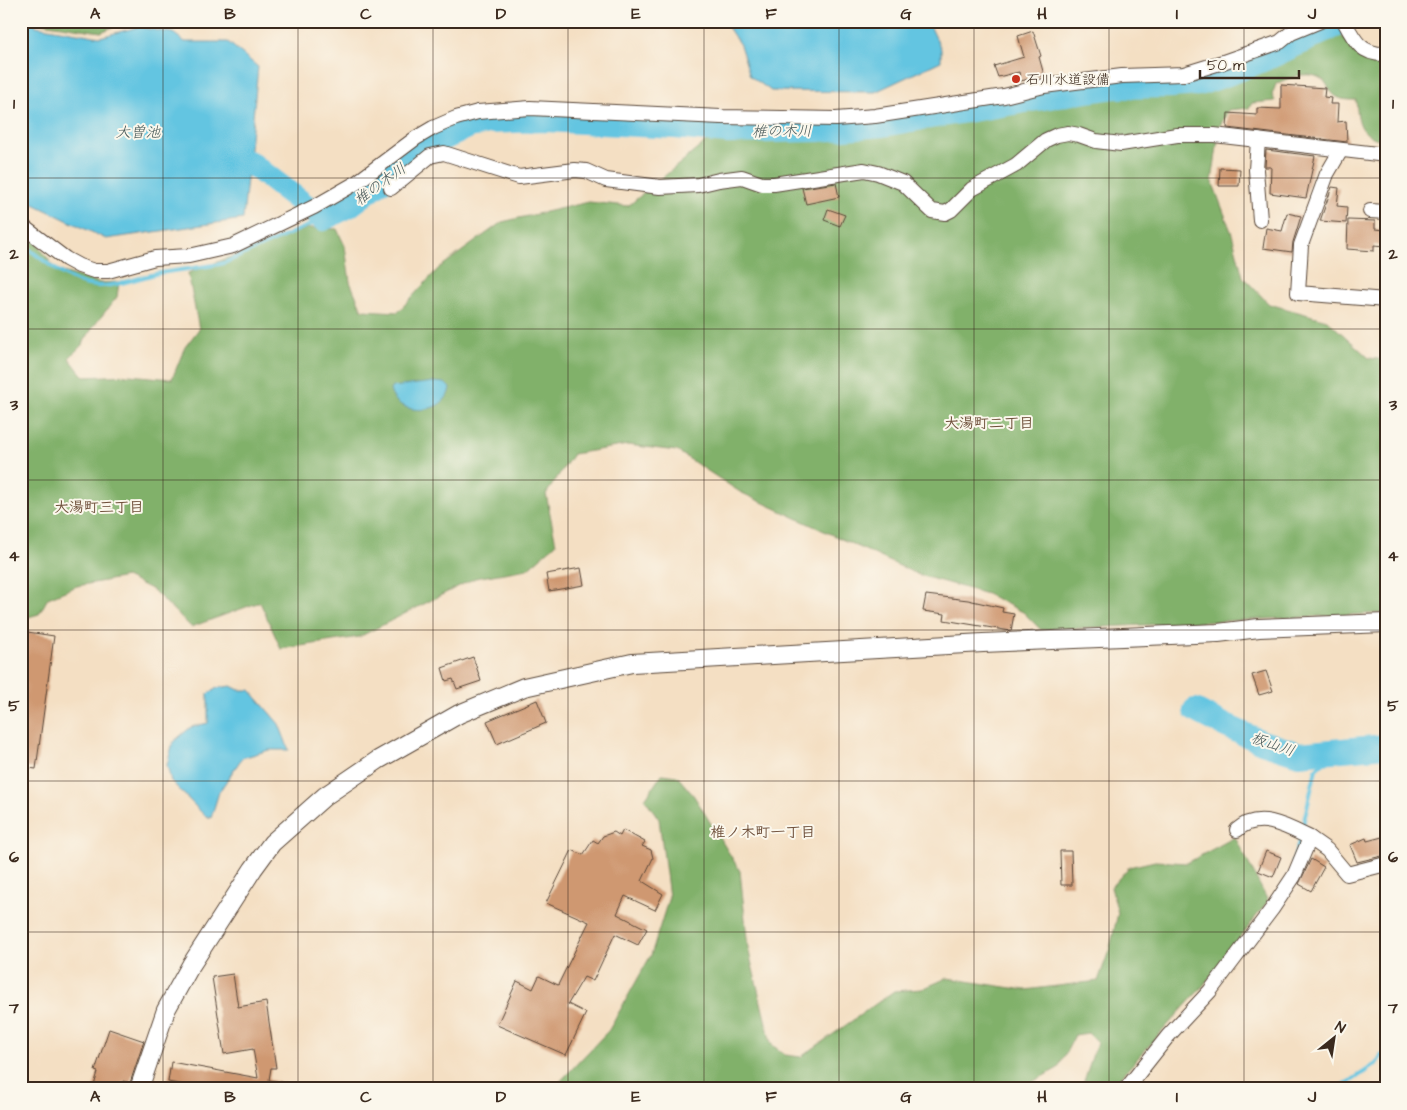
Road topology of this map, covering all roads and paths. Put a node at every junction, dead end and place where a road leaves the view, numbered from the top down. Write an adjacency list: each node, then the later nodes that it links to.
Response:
1 (1320, 21): 11 (street)
2 (1344, 21): 3 (street)
3 (1386, 54)
4 (1258, 140): 5 (street); 7 (street); 10 (street)
5 (1341, 150): 6 (street); 12 (street)
6 (1386, 155)
7 (391, 188)
8 (1370, 211): 9 (street)
9 (1386, 212)
10 (1260, 220)
11 (21, 226)
12 (1386, 300)
13 (1386, 622): 17 (street)
14 (1237, 830): 15 (street)
15 (1310, 838): 16 (street); 18 (street)
16 (1386, 864)
17 (140, 1089)
18 (1126, 1089)

